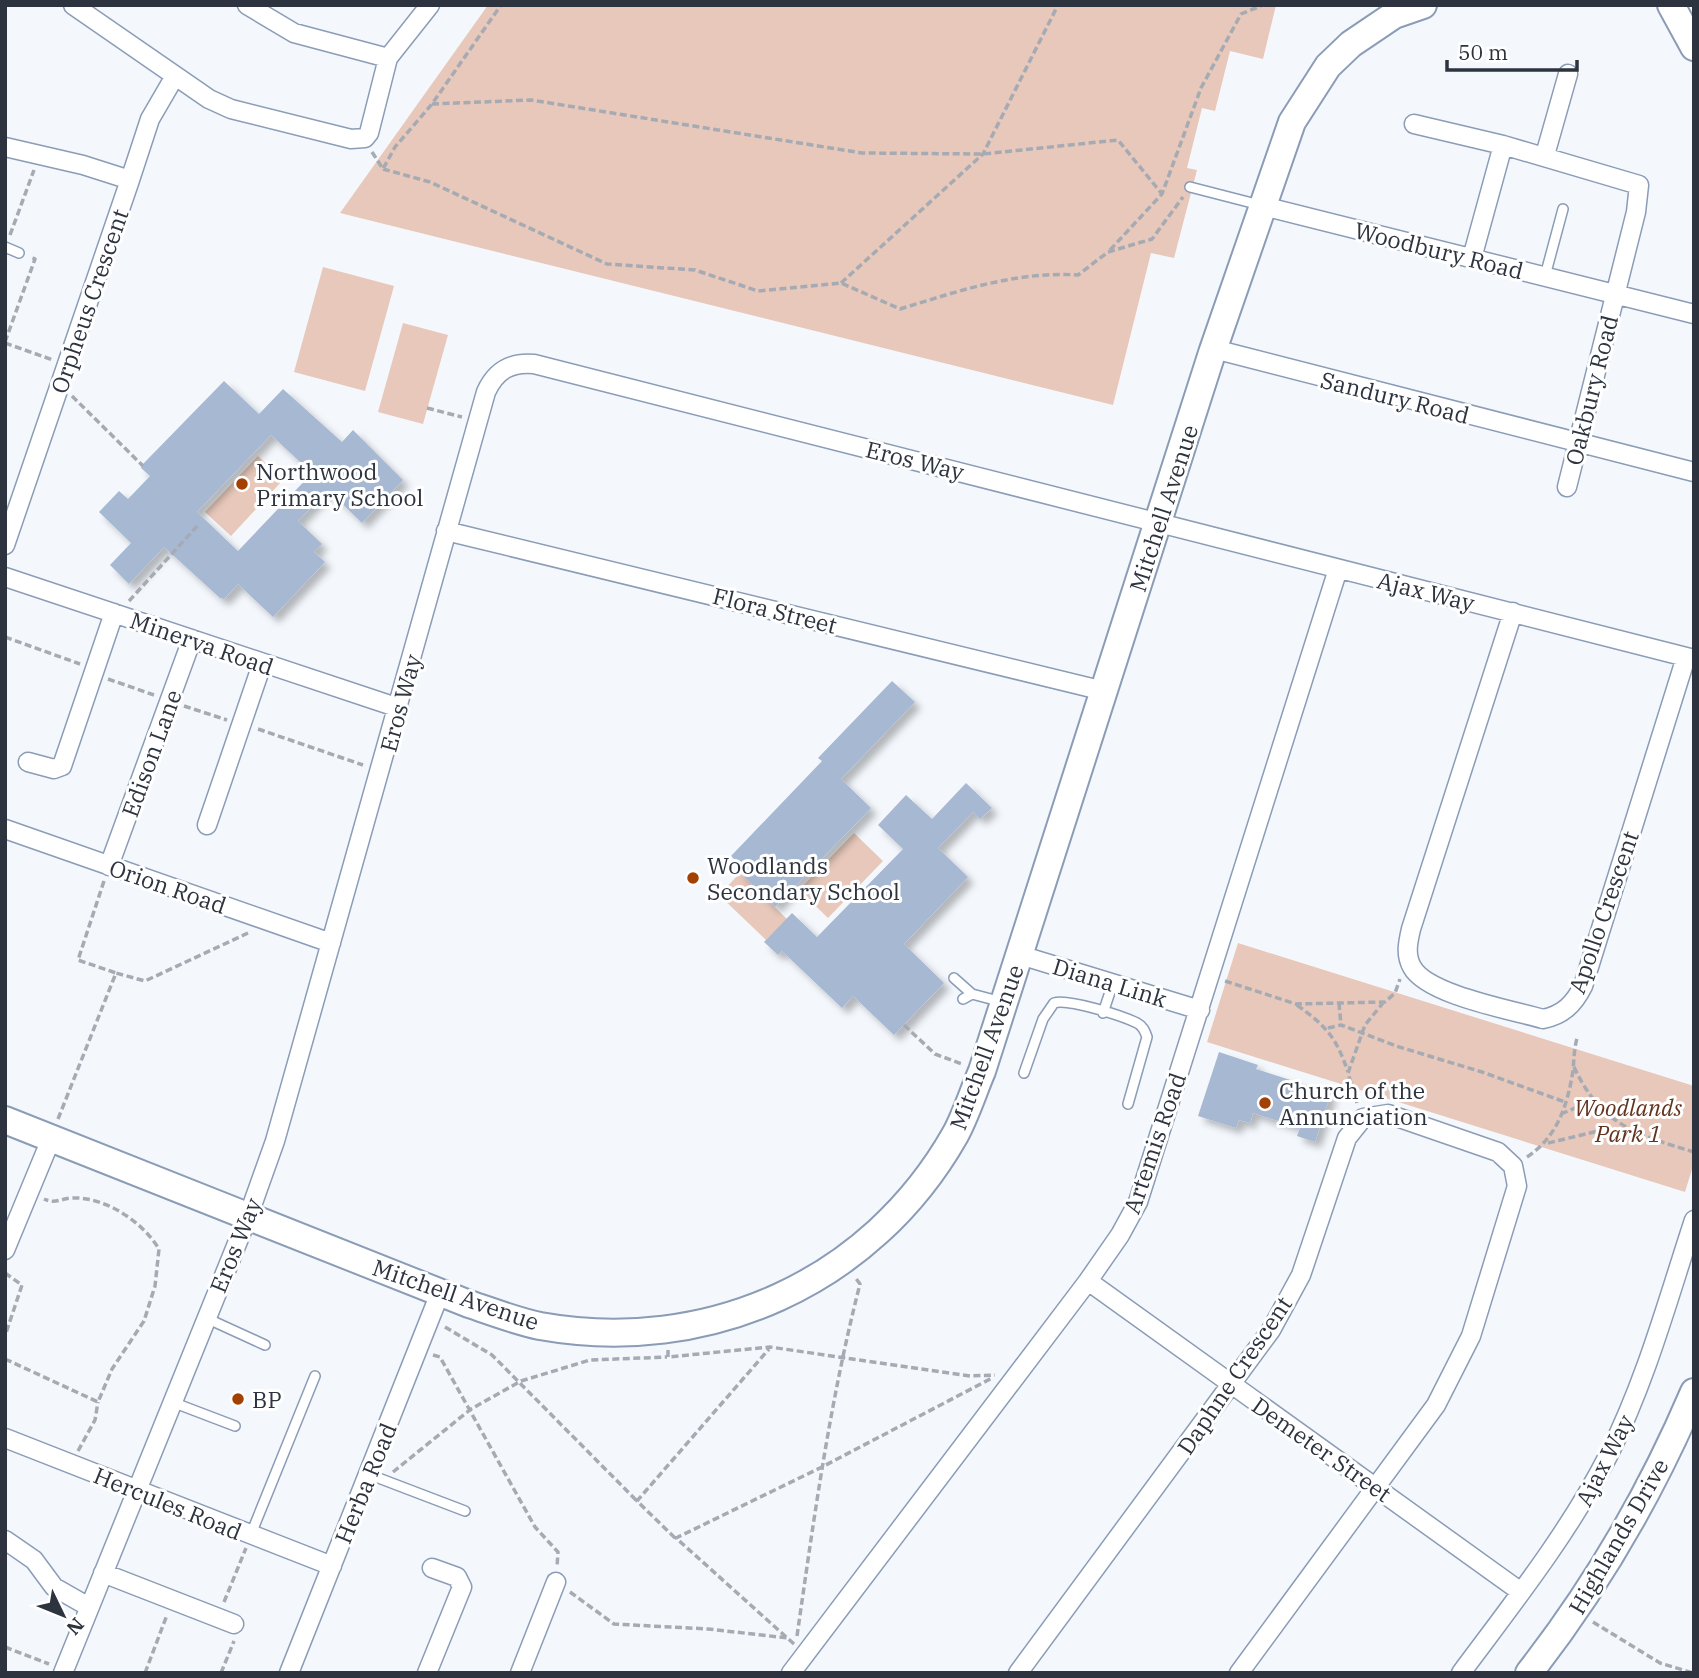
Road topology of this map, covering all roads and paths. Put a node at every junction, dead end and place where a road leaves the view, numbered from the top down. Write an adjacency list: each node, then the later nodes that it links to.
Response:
1 (73, 5): 12 (street)
2 (247, 5): 10 (street)
3 (501, 5): 13 (path)
4 (1058, 5): 18 (path)
5 (1263, 5): 24 (path)
6 (1423, 5): 25 (street, Mitchell Avenue)
7 (1671, 5): 9 (street)
8 (424, 7): 10 (street)
9 (1694, 47)
10 (388, 58): 15 (street)
11 (1568, 74): 20 (street)
12 (175, 76): 15 (street); 22 (street)
13 (432, 104): 18 (path); 21 (path)
14 (1414, 124): 16 (street)
15 (357, 139): 21 (path)
16 (1503, 145): 20 (street); 30 (street)
17 (5, 147): 19 (street, Orpheus Crescent)
18 (983, 154): 24 (path); 32 (path)
19 (40, 155): 22 (street, Orpheus Crescent); 27 (path)
20 (1545, 155): 33 (street, Oakbury Road)
21 (383, 169): 32 (path)
22 (130, 180): 37 (street, Orpheus Crescent)
23 (1191, 187): 25 (lane); 28 (path)
24 (1162, 194): 28 (path)
25 (1263, 206): 30 (street, Woodbury Road); 36 (street, Mitchell Avenue)
26 (1563, 209): 31 (lane)
27 (5, 247): 29 (lane)
28 (1108, 251): 32 (path)
29 (19, 253): 35 (path)
30 (1472, 258): 31 (street, Woodbury Road)
31 (1545, 276): 33 (street, Woodbury Road)
32 (841, 283)
33 (1616, 294): 34 (street, Woodbury Road); 41 (street, Oakbury Road)
34 (1694, 314)
35 (5, 343): 37 (path)
36 (1214, 349): 41 (street, Sandury Road); 45 (street, Mitchell Avenue)
37 (67, 365): 38 (street, Orpheus Crescent)
38 (61, 384): 42 (path); 48 (street, Orpheus Crescent)
39 (428, 408): 40 (path)
40 (478, 422): 45 (street, Eros Way); 47 (street, Eros Way)
41 (1578, 443): 43 (street, Sandury Road); 44 (street, Oakbury Road)
42 (143, 467)
43 (1694, 472)
44 (1567, 487)
45 (1158, 522): 49 (street, Ajax Way); 58 (street, Mitchell Avenue)
46 (200, 524): 52 (path)
47 (446, 531): 58 (street, Flora Street); 60 (street, Eros Way)
48 (5, 545)
49 (1338, 569): 51 (street, Ajax Way); 79 (street, Artemis Road)
50 (5, 577): 52 (street, Minerva Road)
51 (1513, 612): 55 (street, Ajax Way); 55 (street, Apollo Crescent)
52 (119, 615): 54 (street, Minerva Road); 57 (street)
53 (5, 637): 57 (path)
54 (192, 639): 56 (street, Minerva Road); 59 (street, Edison Lane)
55 (1690, 658)
56 (276, 663): 60 (street, Minerva Road); 61 (street)
57 (95, 669): 59 (path); 62 (street)
58 (1104, 691): 69 (street, Mitchell Avenue)
59 (170, 701): 61 (path); 66 (street, Edison Lane)
60 (399, 708): 63 (street, Eros Way)
61 (242, 725): 63 (path); 64 (street)
62 (28, 762)
63 (381, 772): 68 (street, Eros Way)
64 (208, 825)
65 (5, 830): 66 (street, Orion Road)
66 (109, 866): 67 (street, Orion Road); 70 (path)
67 (259, 918): 68 (street, Orion Road); 70 (path)
68 (331, 943): 102 (street, Eros Way)
69 (1020, 955): 73 (street, Diana Link); 76 (street, Mitchell Avenue)
70 (116, 973): 96 (path)
71 (954, 978): 76 (lane)
72 (1225, 981): 78 (path)
73 (1113, 983): 79 (street, Diana Link); 80 (lane)
74 (1398, 986): 75 (path)
75 (1385, 1002): 77 (path); 84 (path)
76 (1005, 1003): 87 (street, Mitchell Avenue)
77 (1339, 1003): 78 (path); 81 (path)
78 (1296, 1004): 83 (path)
79 (1200, 1010): 107 (street, Artemis Road)
80 (1103, 1013): 88 (lane); 91 (lane)
81 (1341, 1024): 83 (path); 84 (path)
82 (904, 1025): 87 (path)
83 (1328, 1028): 89 (path)
84 (1361, 1034): 89 (path); 90 (path)
85 (1577, 1038): 86 (path)
86 (1573, 1067): 90 (path); 92 (path)
87 (982, 1071): 105 (street, Mitchell Avenue)
88 (1024, 1073)
89 (1348, 1073): 94 (path)
90 (1565, 1102): 93 (path)
91 (1128, 1104)
92 (1602, 1108): 93 (path); 97 (path)
93 (1561, 1114): 98 (path)
94 (1363, 1118): 121 (street, Daphne Crescent); 132 (street)
95 (5, 1120): 96 (street, Mitchell Avenue)
96 (53, 1132): 101 (street); 102 (street, Mitchell Avenue)
97 (1632, 1133): 98 (path); 100 (path)
98 (1547, 1143): 99 (path)
99 (1538, 1149)
100 (1694, 1152)
101 (29, 1193): 104 (street); 123 (path)
102 (249, 1214): 108 (street, Mitchell Avenue); 109 (street, Eros Way)
103 (1694, 1220): 143 (street, Ajax Way)
104 (5, 1250)
105 (842, 1261): 111 (street, Mitchell Avenue); 117 (path)
106 (5, 1273): 112 (path)
107 (1088, 1281): 121 (street, Demeter Street); 157 (street, Artemis Road)
108 (440, 1293): 110 (street, Herba Road); 111 (street, Mitchell Avenue)
109 (206, 1318): 113 (lane); 124 (street, Eros Way)
110 (430, 1319): 115 (street, Herba Road); 120 (path)
111 (668, 1329): 116 (path)
112 (5, 1336)
113 (265, 1345)
114 (770, 1347): 116 (path); 117 (path); 134 (path)
115 (417, 1351): 125 (path); 130 (street, Herba Road)
116 (668, 1357): 120 (path)
117 (841, 1357): 129 (path); 129 (path)
118 (5, 1359): 123 (path)
119 (315, 1376): 136 (lane)
120 (521, 1381): 125 (path); 134 (path)
121 (1233, 1385): 132 (street, Demeter Street); 158 (street, Daphne Crescent)
122 (1694, 1392): 161 (street, Highlands Drive)
123 (98, 1402): 128 (path)
124 (172, 1402): 126 (lane); 133 (street, Eros Way)
125 (471, 1409): 131 (path); 142 (path)
126 (235, 1426)
127 (5, 1438): 133 (street, Hercules Road)
128 (76, 1456)
129 (822, 1467): 137 (path); 148 (path)
130 (368, 1474): 131 (lane); 139 (street, Herba Road)
131 (385, 1482): 135 (lane)
132 (1378, 1488): 143 (street, Demeter Street); 159 (street)
133 (136, 1491): 136 (street, Hercules Road); 141 (street, Eros Way)
134 (637, 1501): 137 (path)
135 (465, 1511)
136 (250, 1536): 139 (street, Hercules Road); 147 (path)
137 (676, 1538): 148 (path)
138 (5, 1540): 145 (street)
139 (331, 1566): 154 (street, Herba Road)
140 (432, 1568): 155 (street)
141 (103, 1573): 144 (street); 145 (street, Eros Way)
142 (556, 1582): 148 (path); 156 (street)
143 (1521, 1592): 160 (street, Ajax Way)
144 (172, 1600): 147 (street); 152 (path)
145 (89, 1606): 150 (street, Eros Way)
146 (1590, 1620): 151 (path)
147 (226, 1621): 153 (path)
148 (788, 1638)
149 (5, 1647): 150 (path)
150 (58, 1669)
151 (1686, 1672): 162 (path)
152 (145, 1673)
153 (221, 1673)
154 (289, 1673)
155 (427, 1673)
156 (520, 1673)
157 (792, 1673)
158 (1018, 1673)
159 (1239, 1673)
160 (1461, 1673)
161 (1529, 1673)
162 (1693, 1673)

